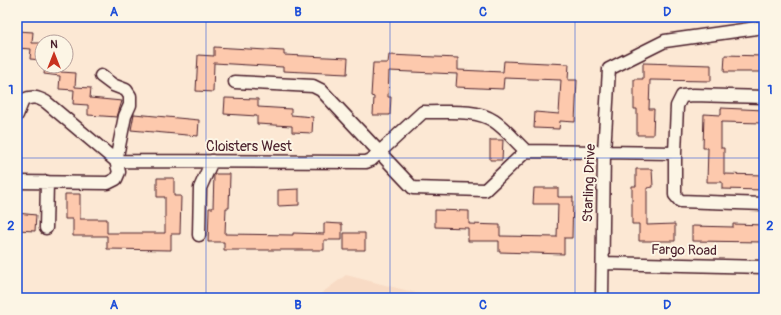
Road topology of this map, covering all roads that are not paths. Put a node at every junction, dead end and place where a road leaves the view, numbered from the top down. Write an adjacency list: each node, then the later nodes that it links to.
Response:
1 (764, 27): 7 (street, Starling Drive)
2 (102, 76): 10 (street)
3 (235, 82): 8 (street)
4 (764, 97): 9 (street)
5 (17, 115): 10 (street)
6 (526, 150): 7 (street); 8 (street, Cloisters West); 8 (street)
7 (604, 152): 9 (street); 17 (street, Starling Drive)
8 (379, 153): 11 (street, Cloisters West)
9 (675, 153): 14 (street)
10 (116, 161): 11 (street, Cloisters West); 13 (street)
11 (212, 161): 16 (street)
12 (17, 182): 13 (street)
13 (47, 182): 15 (street)
14 (764, 204)
15 (46, 228)
16 (198, 235)
17 (602, 263): 18 (street, Fargo Road); 19 (street, Starling Drive)
18 (764, 267)
19 (602, 298)

